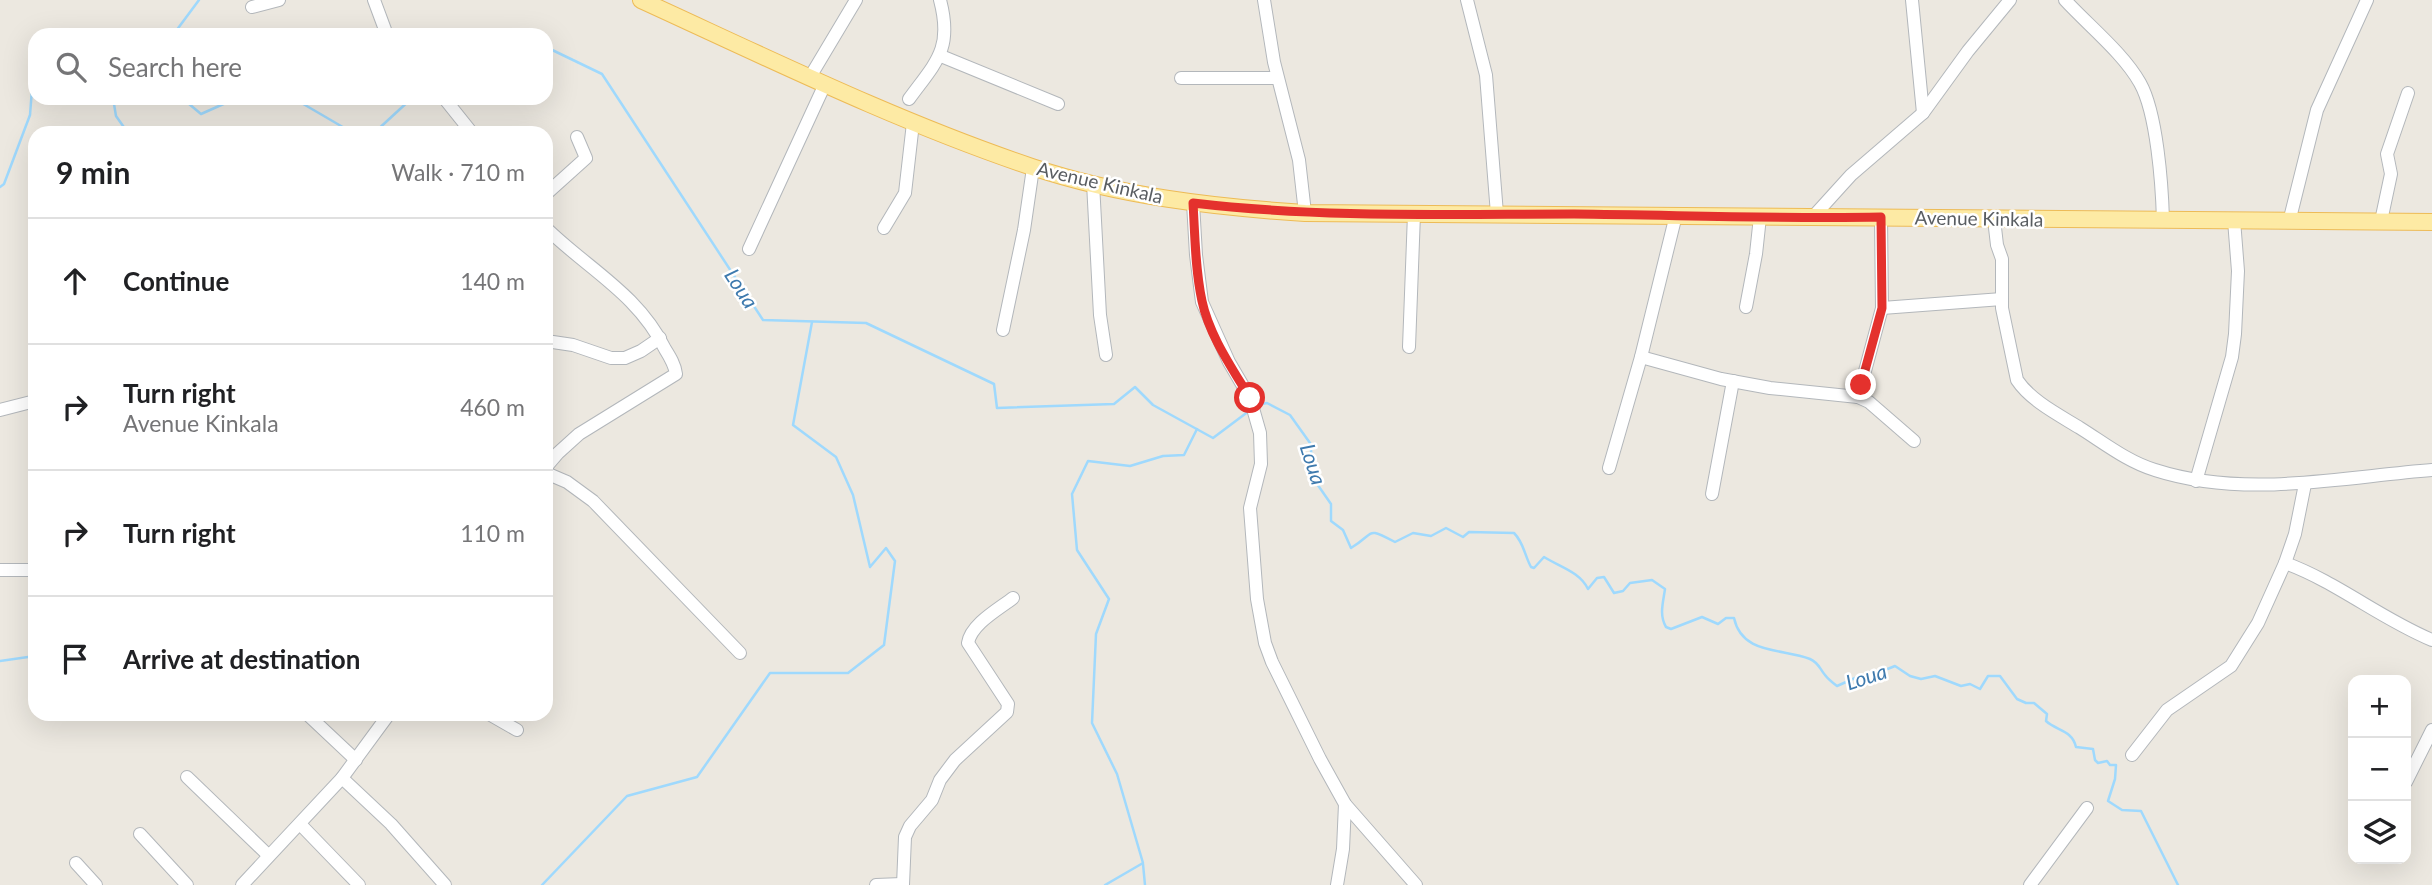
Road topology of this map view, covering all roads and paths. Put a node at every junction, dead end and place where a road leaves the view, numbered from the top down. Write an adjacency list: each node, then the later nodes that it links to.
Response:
1 (279, 0): 12 (street)
2 (374, 0): 13 (street)
3 (641, 0): 17 (main road, Avenue Kinkala)
4 (856, 0): 17 (street)
5 (940, 0): 14 (street)
6 (1264, 0): 16 (street)
7 (1467, 0): 32 (street)
8 (1912, 0): 22 (street)
9 (2010, 0): 22 (street)
10 (2065, 0): 38 (street)
11 (2367, 0): 41 (street)
12 (252, 7)
13 (384, 28)
14 (940, 56): 19 (street); 20 (street)
15 (1181, 78): 16 (street)
16 (1277, 78): 30 (street)
17 (818, 81): 23 (main road, Avenue Kinkala); 45 (street)
18 (2408, 93): 40 (street)
19 (909, 99)
20 (1058, 104)
21 (450, 105): 24 (street)
22 (1923, 113): 36 (street)
23 (914, 123): 26 (main road, Avenue Kinkala); 43 (street)
24 (466, 126)
25 (577, 137): 28 (street)
26 (1033, 167): 27 (main road, Avenue Kinkala); 49 (street)
27 (1093, 183): 29 (main road, Avenue Kinkala); 53 (street)
28 (553, 188)
29 (1193, 203): 30 (main road, Avenue Kinkala); 85 (street)
30 (1305, 213): 31 (main road, Avenue Kinkala)
31 (1414, 214): 32 (main road, Avenue Kinkala); 52 (street)
32 (1497, 214): 33 (main road, Avenue Kinkala)
33 (1676, 215): 34 (main road, Avenue Kinkala); 54 (street)
34 (1760, 217): 36 (main road, Avenue Kinkala); 47 (street)
35 (1881, 217): 36 (main road, Avenue Kinkala); 37 (main road, Avenue Kinkala); 48 (street)
36 (1811, 218)
37 (1994, 219): 38 (main road, Avenue Kinkala); 46 (street)
38 (2163, 220): 39 (main road, Avenue Kinkala)
39 (2234, 220): 41 (main road, Avenue Kinkala); 64 (street)
40 (2381, 221): 41 (main road, Avenue Kinkala); 42 (main road, Avenue Kinkala)
41 (2289, 222)
42 (2432, 222)
43 (884, 228)
44 (553, 234): 50 (street)
45 (750, 249)
46 (2002, 299): 48 (street); 64 (street)
47 (1746, 307)
48 (1882, 308): 56 (street)
49 (1003, 330)
50 (660, 338): 51 (street); 60 (street)
51 (553, 342)
52 (1409, 347)
53 (1106, 355)
54 (1641, 357): 55 (street); 61 (street)
55 (1733, 381): 56 (street); 66 (street)
56 (1858, 397): 59 (street)
57 (28, 403): 58 (street)
58 (0, 410)
59 (1914, 440)
60 (553, 459)
61 (1609, 468)
62 (2432, 470): 65 (street)
63 (553, 476): 72 (street)
64 (2196, 481): 65 (street)
65 (2305, 484): 67 (street)
66 (1712, 494)
67 (2285, 563): 71 (street); 79 (street)
68 (0, 570): 69 (street)
69 (28, 570)
70 (1013, 598): 97 (street)
71 (2432, 640)
72 (740, 653)
73 (314, 721): 80 (street)
74 (384, 721): 80 (street)
75 (501, 721): 76 (street)
76 (517, 730)
77 (2432, 730): 78 (street)
78 (2422, 751): 81 (street); 82 (street)
79 (2132, 755)
80 (356, 760): 84 (street)
81 (2432, 761)
82 (2411, 772)
83 (187, 777): 89 (street)
84 (342, 778): 87 (street); 95 (street)
85 (1345, 804): 98 (street); 99 (street)
86 (2087, 808): 100 (street)
87 (300, 824): 89 (street); 94 (street)
88 (141, 834): 92 (street)
89 (268, 855): 93 (street)
90 (76, 863): 91 (street)
91 (96, 885)
92 (187, 885)
93 (242, 885)
94 (359, 885)
95 (445, 885)
96 (876, 885): 97 (street)
97 (902, 885)
98 (1337, 885)
99 (1416, 885)
100 (2030, 885)

